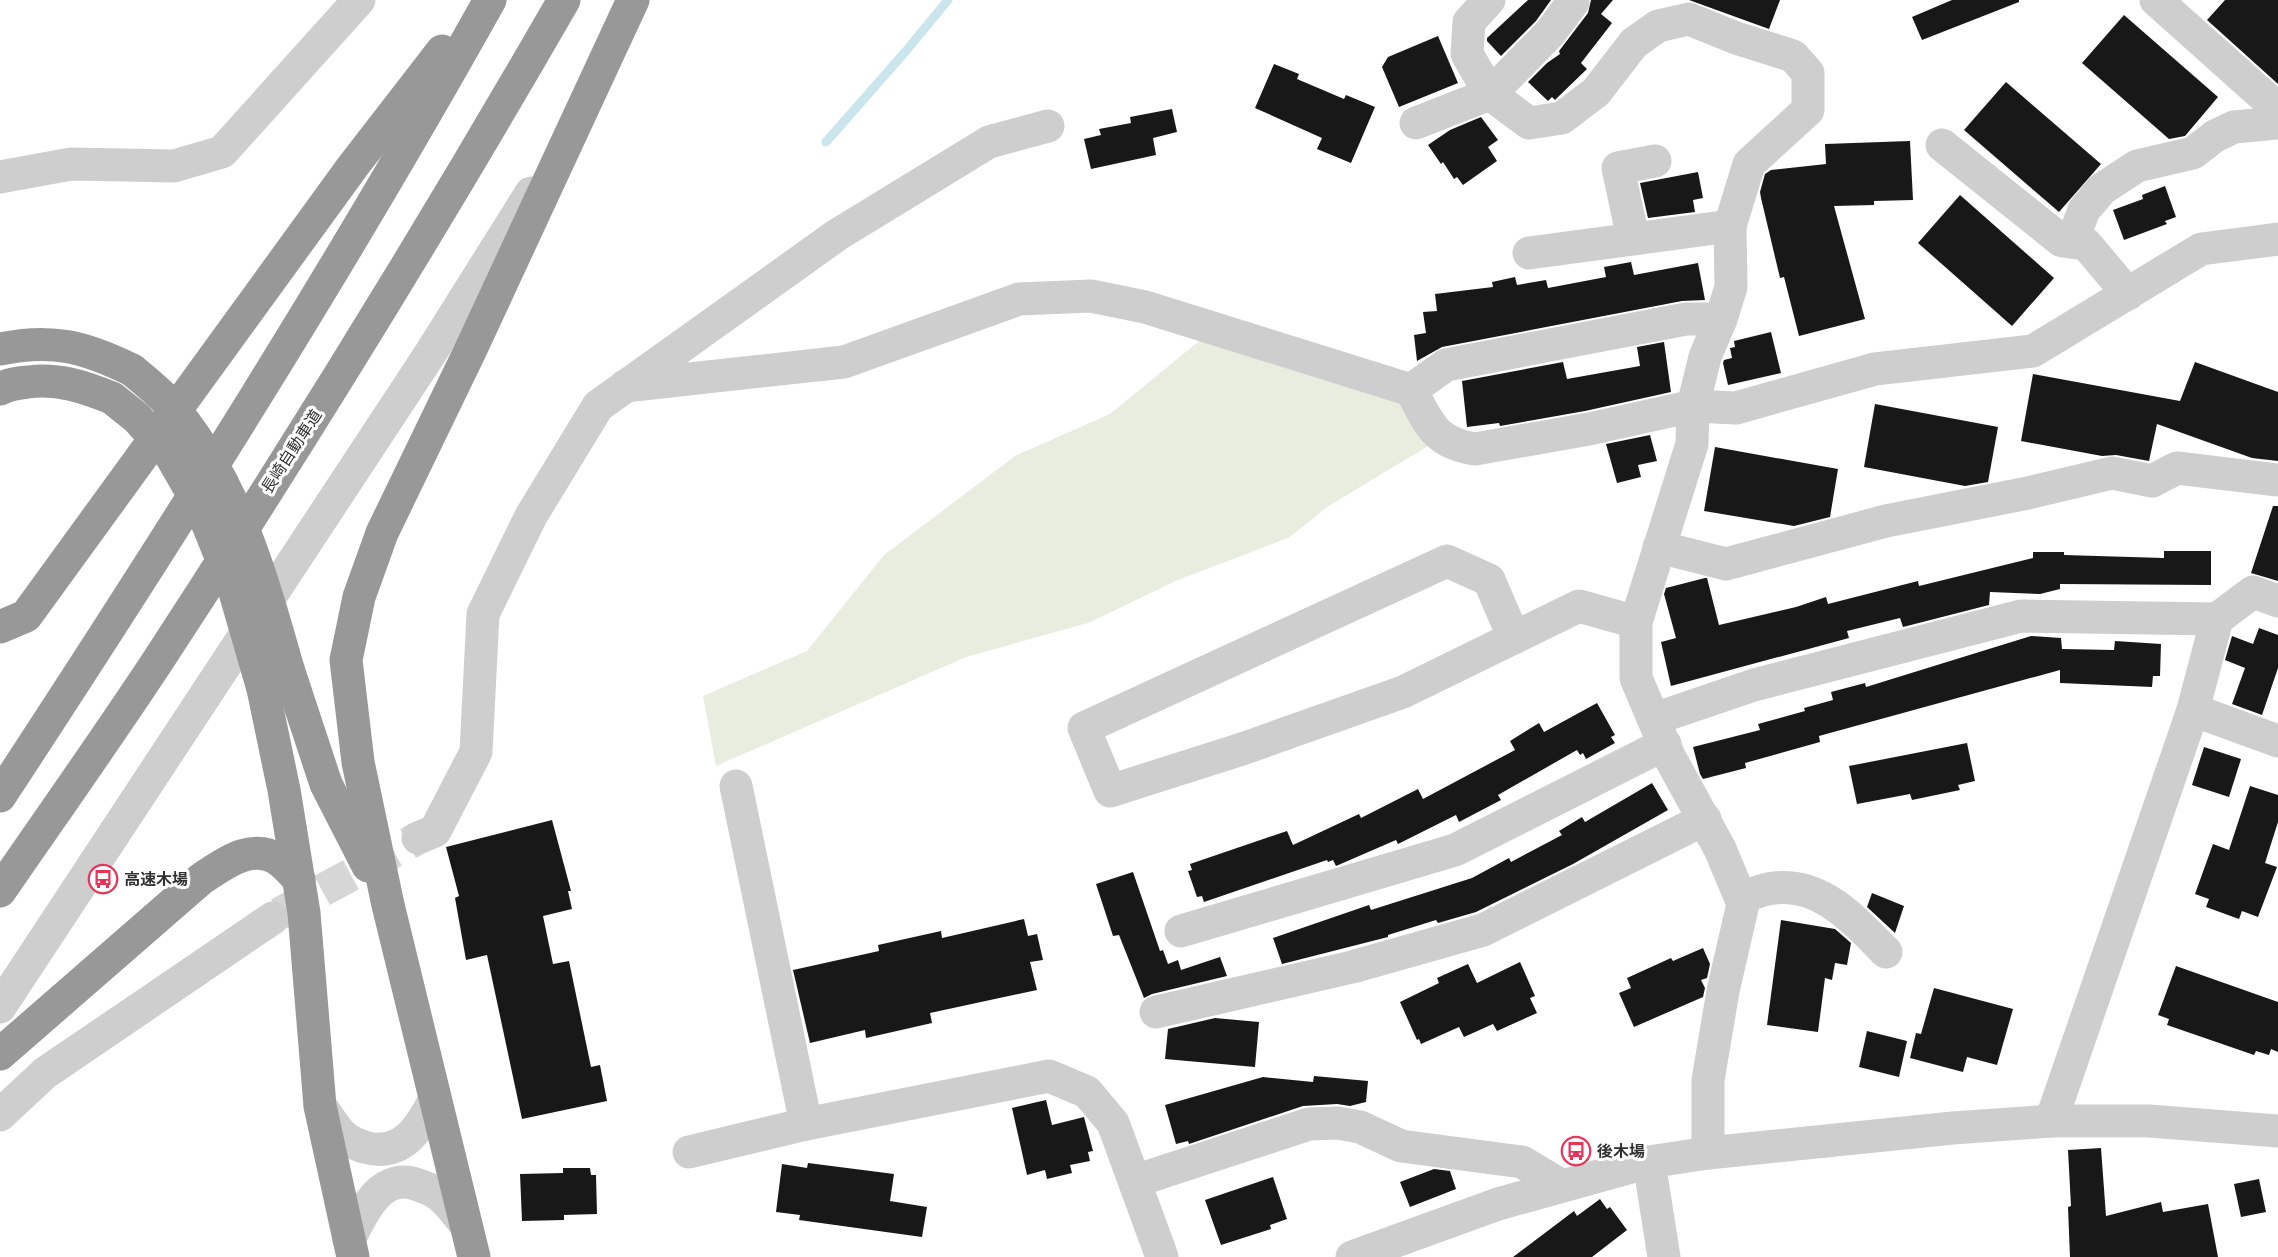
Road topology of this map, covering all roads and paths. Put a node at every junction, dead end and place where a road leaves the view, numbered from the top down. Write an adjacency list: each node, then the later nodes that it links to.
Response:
1 (359, 0): 17 (street)
2 (482, 0): 35 (highway)
3 (490, 0): 41 (highway)
4 (564, 0): 45 (highway, 長崎自動車道)
5 (633, 0): 11 (highway)
6 (1489, 0): 9 (street)
7 (2156, 0): 10 (street)
8 (1574, 2): 9 (street)
9 (1490, 94): 12 (street); 18 (street)
10 (2278, 109)
11 (579, 118): 47 (highway); 51 (street)
12 (1416, 123)
13 (2278, 123): 21 (street)
14 (1048, 126): 26 (street)
15 (1942, 145): 21 (street)
16 (1655, 161): 19 (street)
17 (0, 177)
18 (1730, 226): 19 (street); 24 (street)
19 (1633, 238): 22 (street)
20 (2278, 239): 23 (street)
21 (2072, 242): 23 (street)
22 (1529, 253)
23 (2128, 294): 29 (street)
24 (1721, 319): 28 (street); 29 (street)
25 (0, 349): 47 (highway, bridge)
26 (625, 386): 28 (street); 43 (street)
27 (0, 389): 44 (highway, bridge)
28 (1411, 390): 29 (street)
29 (1693, 406): 31 (street)
30 (2278, 480): 31 (street)
31 (1659, 547): 34 (street)
32 (2278, 601): 33 (street)
33 (2217, 619): 37 (street); 38 (street)
34 (1636, 622): 36 (street); 38 (street)
35 (0, 627)
36 (1514, 638): 36 (street)
37 (2193, 710): 39 (street); 57 (street)
38 (1659, 731): 42 (street); 49 (street)
39 (2278, 741)
40 (736, 786): 58 (street)
41 (0, 796)
42 (1705, 819): 46 (street); 52 (street)
43 (418, 838)
44 (299, 880): 53 (highway); 55 (highway)
45 (0, 891)
46 (1741, 898): 50 (street); 61 (street)
47 (388, 904): 54 (highway)
48 (273, 918): 56 (street)
49 (1181, 931)
50 (1886, 952)
51 (0, 1007)
52 (1156, 1012)
53 (0, 1054)
54 (435, 1099): 55 (street); 65 (highway)
55 (320, 1106): 66 (highway)
56 (0, 1115)
57 (2051, 1121): 59 (street); 61 (street)
58 (806, 1124): 60 (street); 63 (street)
59 (2278, 1131)
60 (690, 1152)
61 (1708, 1153): 62 (street)
62 (1649, 1162): 64 (street); 70 (street)
63 (1135, 1181): 64 (street); 68 (street)
64 (1562, 1186): 69 (street)
65 (466, 1225): 66 (street); 67 (highway)
66 (351, 1248)
67 (474, 1257)
68 (1162, 1257)
69 (1352, 1257)
70 (1664, 1257)

